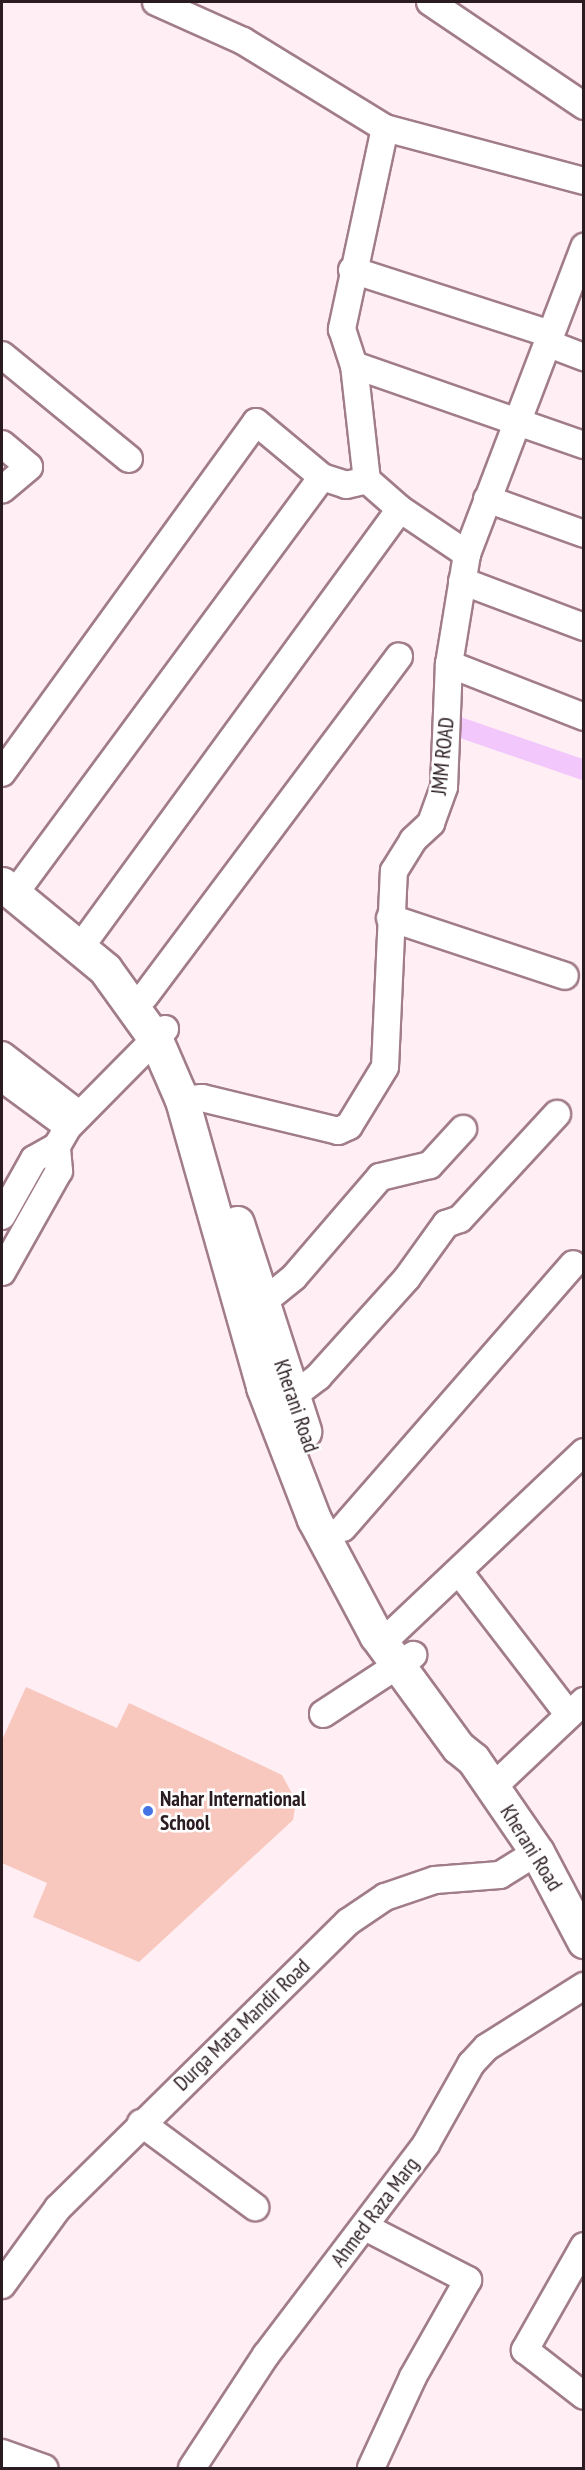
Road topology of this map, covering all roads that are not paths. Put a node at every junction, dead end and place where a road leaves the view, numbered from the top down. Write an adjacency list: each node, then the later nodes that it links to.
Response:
1 (156, 2): 4 (street)
2 (430, 2): 3 (street)
3 (584, 106)
4 (385, 128): 5 (street); 7 (street)
5 (584, 181)
6 (582, 255): 8 (street, JMM ROAD)
7 (352, 270): 8 (street); 11 (street)
8 (549, 338): 10 (street); 12 (street, JMM ROAD)
9 (2, 355): 15 (street)
10 (584, 357)
11 (354, 365): 12 (street); 17 (street)
12 (517, 422): 14 (street); 19 (street, JMM ROAD)
13 (2, 444): 18 (street)
14 (584, 445)
15 (129, 459)
16 (322, 477): 17 (street); 28 (street); 29 (street)
17 (367, 480): 20 (street)
18 (2, 490)
19 (488, 499): 21 (street); 22 (street, JMM ROAD)
20 (400, 509): 22 (street); 31 (street)
21 (584, 534)
22 (467, 554): 23 (street, JMM ROAD)
23 (462, 581): 24 (street); 26 (street, JMM ROAD)
24 (584, 627)
25 (399, 657): 33 (street)
26 (449, 664): 27 (street); 30 (street, JMM ROAD)
27 (584, 717)
28 (2, 773)
29 (11, 881): 31 (main road); 34 (main road)
30 (390, 918): 32 (street); 37 (street, JMM ROAD)
31 (90, 934): 33 (main road)
32 (565, 976)
33 (145, 996): 34 (main road)
34 (161, 1034): 37 (main road, Kherani Road); 39 (street)
35 (2, 1055): 39 (street)
36 (2, 1078): 39 (street)
37 (192, 1099): 44 (main road, Kherani Road)
38 (556, 1114): 45 (street)
39 (69, 1129): 41 (street); 43 (street)
40 (463, 1129): 44 (street)
41 (2, 1216)
42 (573, 1264): 47 (street)
43 (2, 1272)
44 (252, 1311): 45 (main road, Kherani Road)
45 (282, 1405): 47 (main road, Kherani Road); 49 (main road, Kherani Road)
46 (584, 1452): 48 (street)
47 (343, 1528): 49 (main road, Kherani Road)
48 (460, 1573): 49 (street); 50 (street)
49 (398, 1649): 51 (street); 52 (main road, Kherani Road)
50 (576, 1708): 52 (street)
51 (323, 1714)
52 (492, 1788): 53 (main road, Kherani Road)
53 (537, 1852): 54 (main road, Kherani Road); 57 (street, Durga Mata Mandir Road)
54 (577, 1907): 55 (main road, Kherani Road)
55 (584, 1941)
56 (584, 1986): 59 (street, Ahmed Raza Marg)
57 (141, 2123): 58 (street); 61 (street, Durga Mata Mandir Road)
58 (255, 2207)
59 (365, 2227): 65 (street, Ahmed Raza Marg); 66 (street)
60 (584, 2246): 62 (street)
61 (2, 2285)
62 (584, 2396)
63 (2, 2453): 64 (street)
64 (44, 2469)
65 (192, 2469)
66 (371, 2469)

